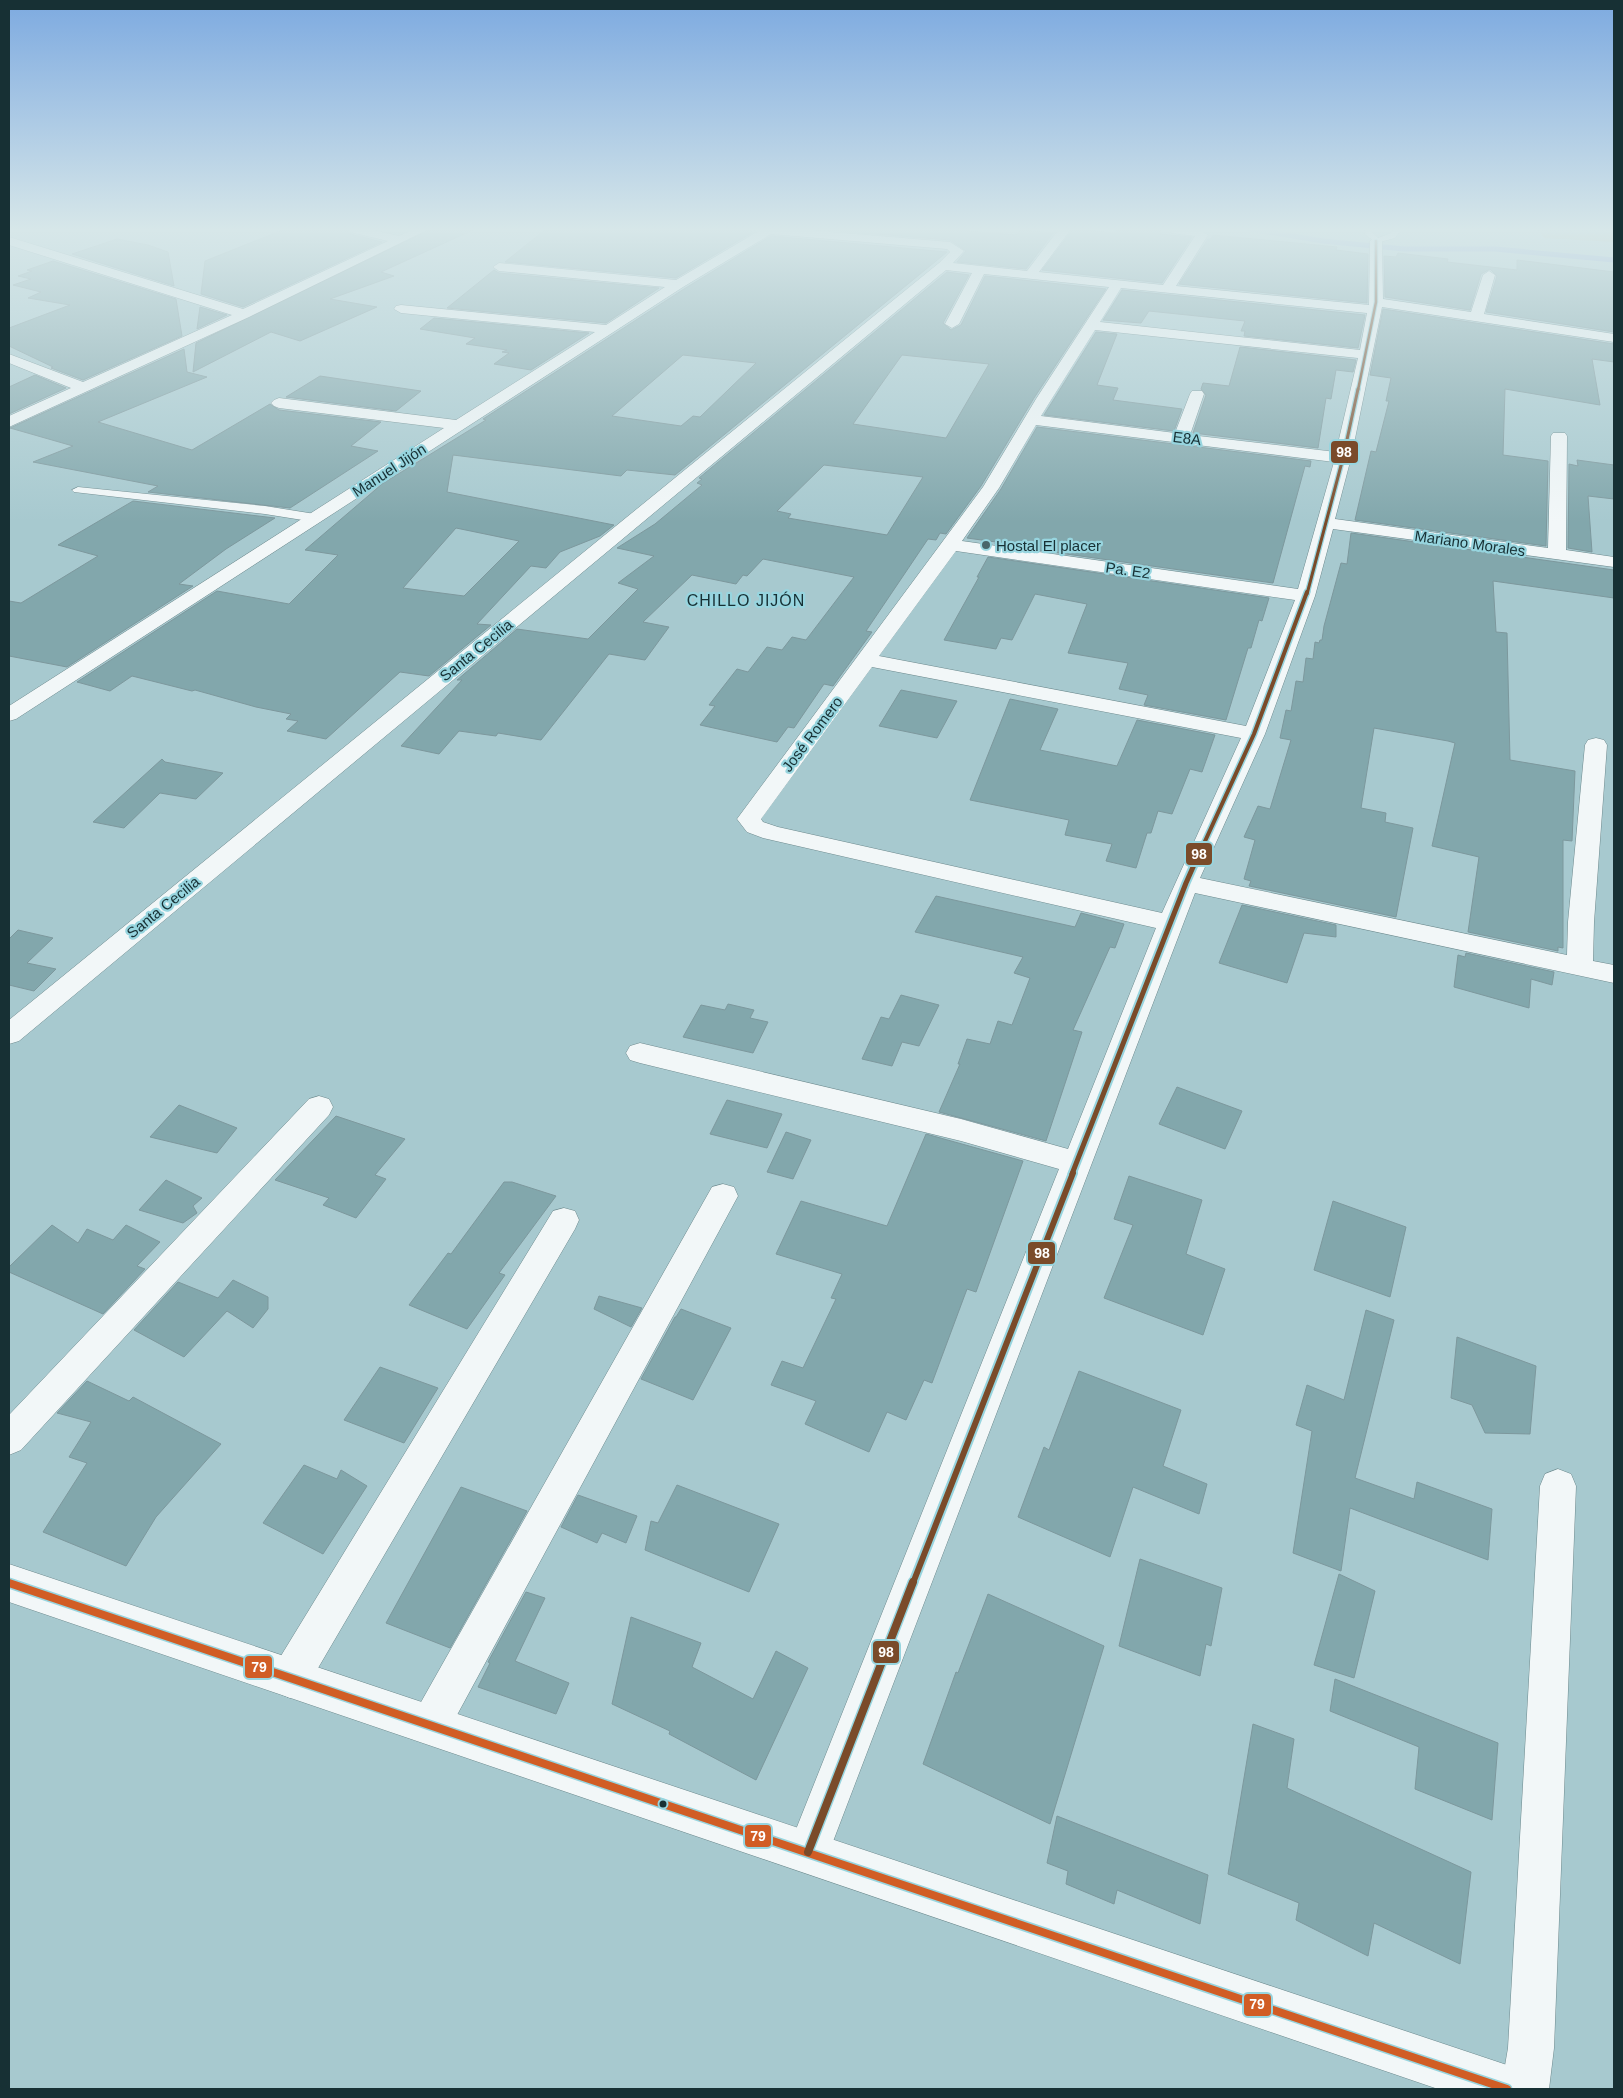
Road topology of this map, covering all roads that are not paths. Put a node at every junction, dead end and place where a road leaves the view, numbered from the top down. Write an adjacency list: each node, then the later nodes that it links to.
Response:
1 (215, 327): 13 (street)
2 (587, 327): 9 (street)
3 (612, 327): 9 (street, Manuel Jijón)
4 (869, 327): 37 (street, Santa Cecilia)
5 (1089, 327): 16 (street, José Romero)
6 (1108, 327): 11 (street)
7 (1371, 327): 11 (street)
8 (1537, 327): 10 (street)
9 (609, 329): 18 (street, Manuel Jijón)
10 (1614, 338)
11 (1366, 355): 21 (street)
12 (9, 358): 13 (street)
13 (82, 387): 17 (street)
14 (1197, 394): 20 (street)
15 (279, 403): 18 (street)
16 (1032, 420): 20 (street, E8A); 25 (street, José Romero)
17 (9, 422)
18 (458, 426): 23 (street, Manuel Jijón)
19 (1559, 436): 26 (street)
20 (1181, 437): 21 (street, E8A)
21 (1343, 458): 24 (street)
22 (78, 490): 23 (lane)
23 (315, 518): 30 (street, Manuel Jijón)
24 (1325, 523): 26 (street, Mariano Morales); 28 (street)
25 (950, 545): 28 (street, Pa. E2); 29 (street, José Romero)
26 (1557, 554): 27 (street, Mariano Morales)
27 (1614, 562)
28 (1306, 596): 31 (street)
29 (867, 660): 31 (street); 34 (street, José Romero)
30 (9, 715)
31 (1254, 734): 33 (street)
32 (1596, 745): 35 (street)
33 (1186, 883): 34 (street); 35 (street)
34 (1172, 922): 40 (street)
35 (1580, 967): 36 (street)
36 (1614, 974)
37 (9, 1034)
38 (640, 1053): 40 (street)
39 (319, 1107): 43 (street)
40 (1078, 1163): 48 (street)
41 (723, 1196): 47 (street)
42 (564, 1220): 46 (street)
43 (9, 1439)
44 (1558, 1486): 50 (street)
45 (9, 1583): 46 (street)
46 (290, 1678): 47 (street)
47 (430, 1725): 48 (street)
48 (808, 1852): 49 (street)
49 (1507, 2089)
50 (1525, 2089)

